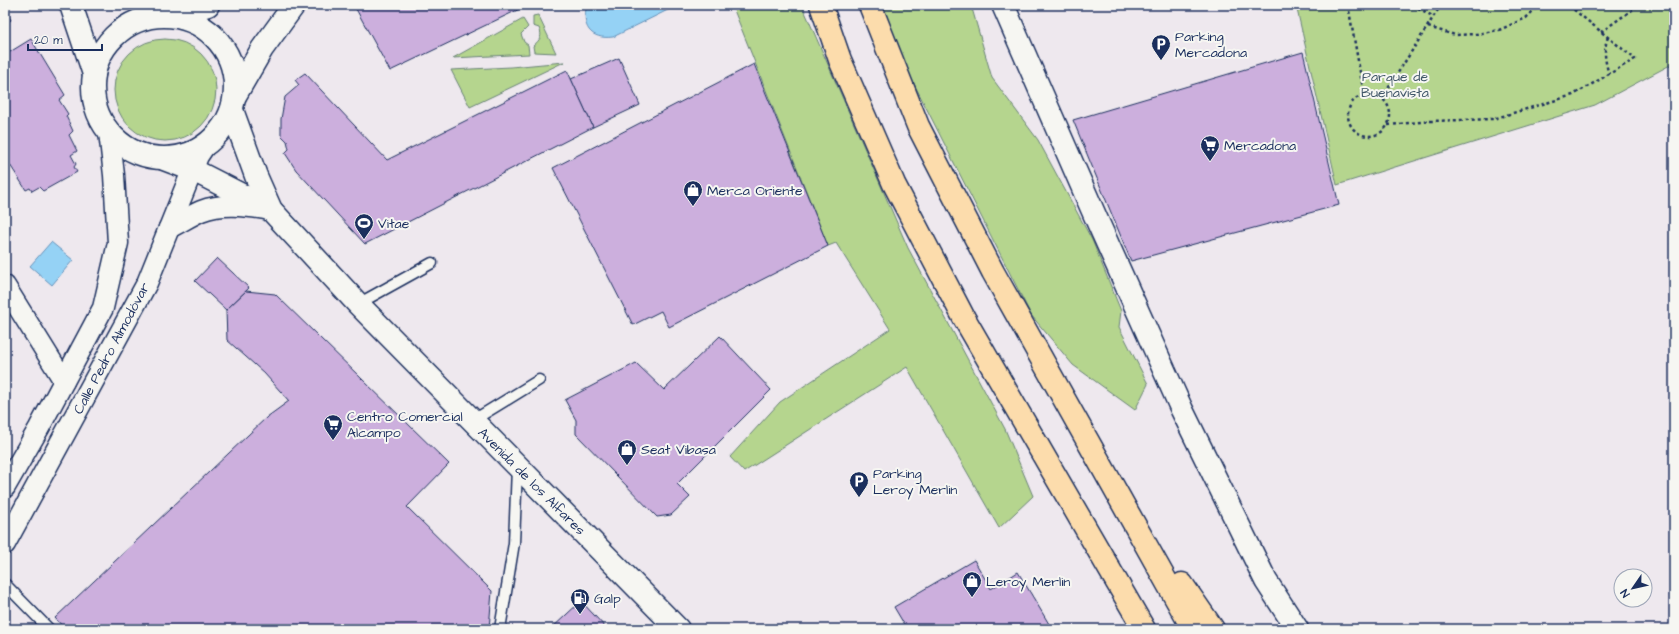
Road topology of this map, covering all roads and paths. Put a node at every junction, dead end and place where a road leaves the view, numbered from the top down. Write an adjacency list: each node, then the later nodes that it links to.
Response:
1 (71, 5): 19 (street)
2 (140, 5): 14 (street)
3 (208, 5): 14 (street)
4 (294, 5): 23 (street)
5 (821, 5): 45 (highway)
6 (870, 5): 38 (highway)
7 (1003, 5): 48 (street)
8 (1348, 5): 21 (path)
9 (1413, 5): 15 (path)
10 (1441, 5): 15 (path)
11 (1539, 5): 16 (path)
12 (1568, 5): 17 (path)
13 (1639, 5): 17 (path)
14 (166, 15): 19 (street); 23 (street)
15 (1434, 17): 16 (path)
16 (1428, 27): 22 (path)
17 (1601, 32): 18 (path)
18 (1608, 37): 20 (path); 20 (path)
19 (94, 74): 25 (street)
20 (1609, 74): 24 (path)
21 (1364, 94): 22 (path); 24 (path)
22 (1382, 98): 24 (path)
23 (234, 102): 26 (street); 29 (street)
24 (1388, 125)
25 (108, 132): 27 (street); 35 (street, Calle Pedro Almodóvar)
26 (204, 147): 27 (street); 28 (street, Calle Pedro Almodóvar)
27 (161, 159): 28 (street)
28 (193, 170): 29 (street); 30 (street, Calle Pedro Almodóvar)
29 (271, 210): 30 (street); 33 (street, Avenida de los Alfares)
30 (169, 228): 40 (street, Calle Pedro Almodóvar)
31 (432, 263): 33 (lane)
32 (5, 286): 35 (street)
33 (358, 304): 36 (street, Avenida de los Alfares)
34 (540, 380): 36 (lane)
35 (64, 381): 39 (street, Calle Pedro Almodóvar)
36 (472, 421): 37 (street, Avenida de los Alfares)
37 (517, 466): 43 (lane); 44 (street, Avenida de los Alfares)
38 (1102, 466): 46 (highway); 47 (highway)
39 (5, 487)
40 (5, 544)
41 (5, 584): 42 (lane)
42 (49, 629)
43 (500, 629)
44 (678, 629)
45 (1144, 629)
46 (1193, 629)
47 (1213, 629)
48 (1297, 629)

